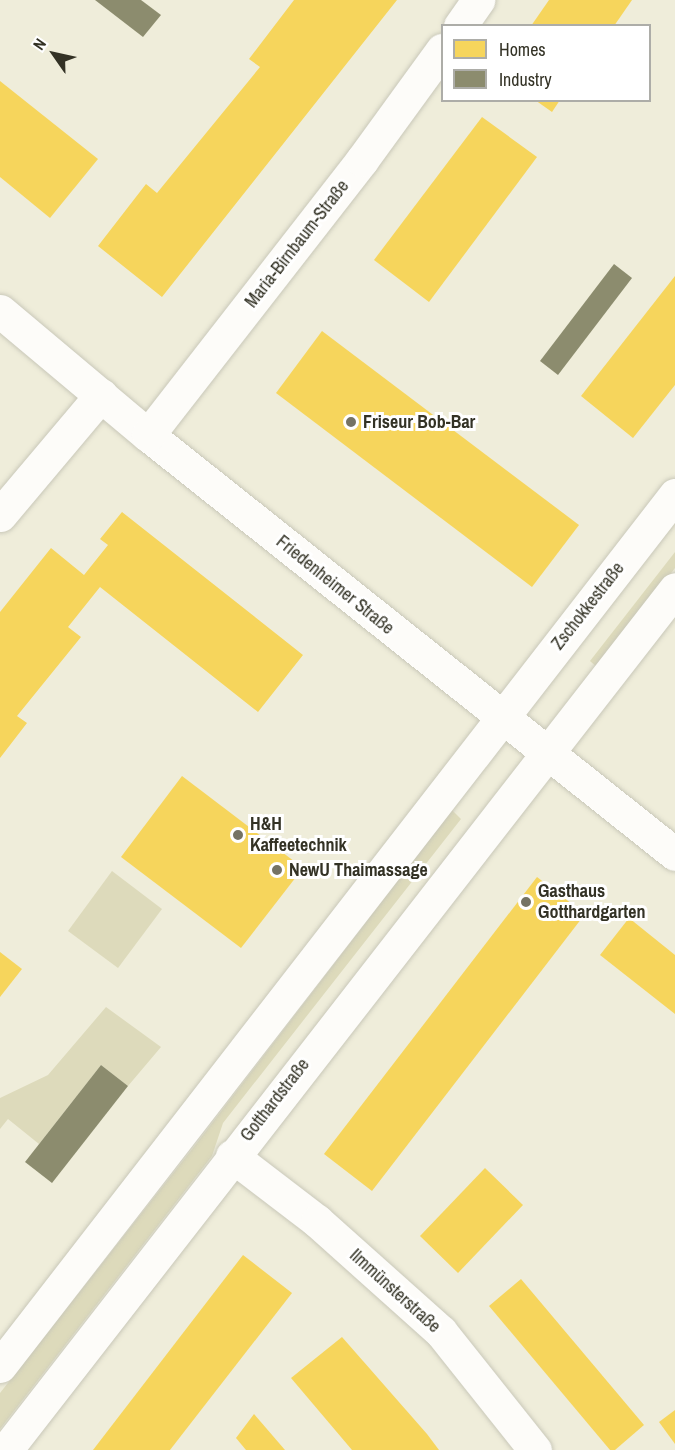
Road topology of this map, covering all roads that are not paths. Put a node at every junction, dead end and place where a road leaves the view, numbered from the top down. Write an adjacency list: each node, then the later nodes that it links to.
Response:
1 (478, 0): 2 (main road)
2 (461, 24)
3 (441, 51): 6 (main road, Maria-Birnbaum-Straße)
4 (0, 311): 5 (main road, Friedenheimer Straße)
5 (101, 395): 6 (main road, Friedenheimer Straße); 8 (main road)
6 (147, 435): 10 (main road, Friedenheimer Straße)
7 (675, 495): 10 (main road, Zschokkestraße)
8 (0, 515)
9 (675, 589): 11 (main road)
10 (502, 717): 11 (main road, Friedenheimer Straße); 14 (main road)
11 (547, 752): 12 (main road, Friedenheimer Straße); 13 (main road, Gotthardstraße)
12 (675, 854)
13 (232, 1156): 15 (main road, Gotthardstraße); 16 (main road, Ilmmünsterstraße)
14 (0, 1366)
15 (6, 1450)
16 (535, 1450)

